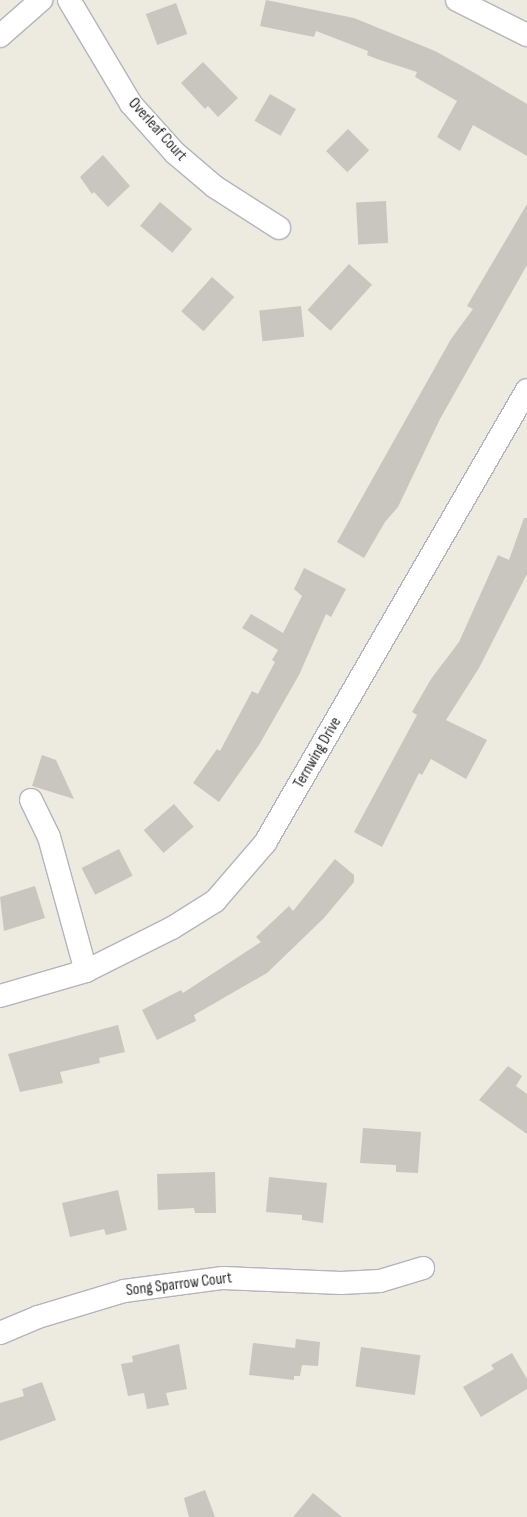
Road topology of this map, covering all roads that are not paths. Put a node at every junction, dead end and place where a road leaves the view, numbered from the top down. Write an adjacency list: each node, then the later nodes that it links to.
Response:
1 (41, 0): 4 (street)
2 (68, 0): 6 (street, Overleaf Court)
3 (457, 0): 5 (street)
4 (0, 36)
5 (527, 36)
6 (279, 228)
7 (527, 390): 9 (street, Ternwing Drive)
8 (31, 800): 9 (street)
9 (86, 971): 10 (street, Ternwing Drive)
10 (0, 996)
11 (423, 1268): 12 (street, Song Sparrow Court)
12 (0, 1333)

